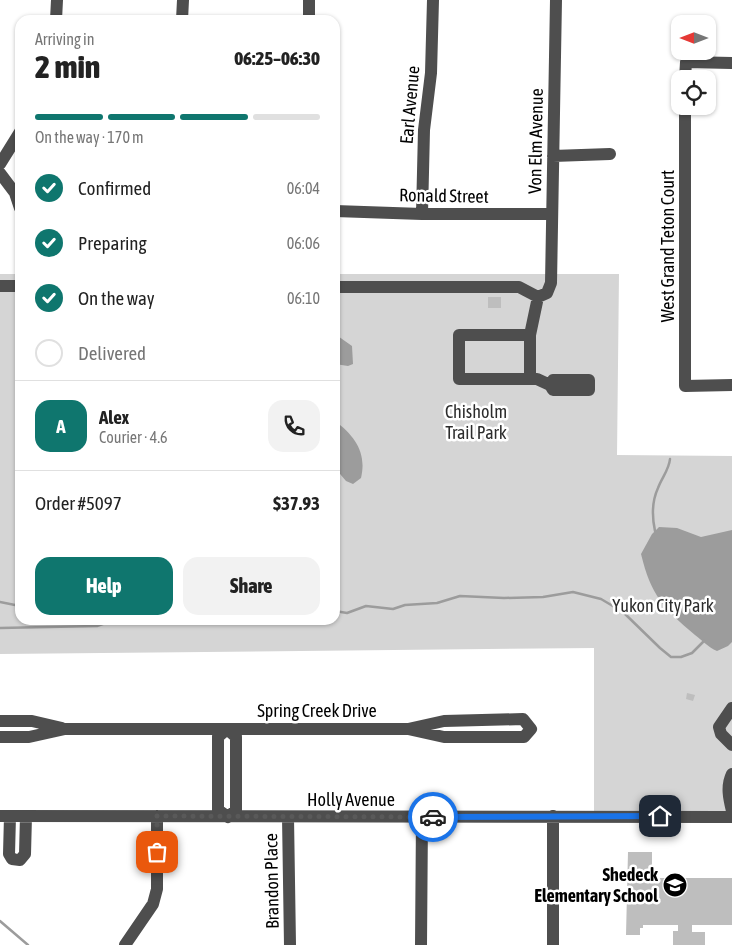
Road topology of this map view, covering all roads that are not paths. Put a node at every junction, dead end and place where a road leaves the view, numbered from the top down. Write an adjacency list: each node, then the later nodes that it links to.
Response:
1 (57, 0): 6 (street)
2 (183, 0): 7 (street)
3 (309, 0): 8 (street)
4 (433, 0): 19 (street, Earl Avenue)
5 (556, 0): 14 (street, Von Elm Avenue)
6 (56, 15)
7 (182, 15)
8 (309, 15)
9 (732, 63): 10 (street)
10 (686, 70)
11 (686, 115): 28 (street, West Grand Teton Court)
12 (15, 140): 15 (street)
13 (610, 154): 14 (street)
14 (553, 156): 20 (street, Von Elm Avenue)
15 (0, 164)
16 (0, 173): 17 (street)
17 (15, 193)
18 (340, 211): 19 (street, Ronald Street)
19 (422, 214): 20 (street, Ronald Street)
20 (552, 214): 24 (street, Von Elm Avenue)
21 (0, 286): 22 (street)
22 (15, 286)
23 (340, 286): 24 (street)
24 (538, 297): 25 (street)
25 (530, 335): 26 (street); 26 (street)
26 (530, 378): 27 (street)
27 (550, 385)
28 (732, 386)
29 (732, 708): 35 (street)
30 (0, 721): 31 (street, Spring Creek Drive)
31 (65, 729): 32 (street, Spring Creek Drive); 34 (street, Spring Creek Drive)
32 (227, 729): 33 (street, Spring Creek Drive); 42 (street, Spring Creek Drive); 42 (street)
33 (408, 729): 33 (street, Spring Creek Drive)
34 (0, 737)
35 (732, 745)
36 (732, 774): 37 (street)
37 (732, 811)
38 (5, 816): 39 (street, Holly Avenue); 39 (street)
39 (26, 816): 40 (street, Holly Avenue)
40 (157, 816): 42 (street, Holly Avenue); 46 (street)
41 (553, 816): 44 (street, Holly Avenue); 45 (street, Holly Avenue); 49 (street)
42 (228, 817): 43 (street, Holly Avenue)
43 (288, 817): 44 (street, Holly Avenue); 47 (street, Brandon Place)
44 (422, 817): 48 (street)
45 (732, 817)
46 (125, 945)
47 (290, 945)
48 (421, 945)
49 (553, 945)

